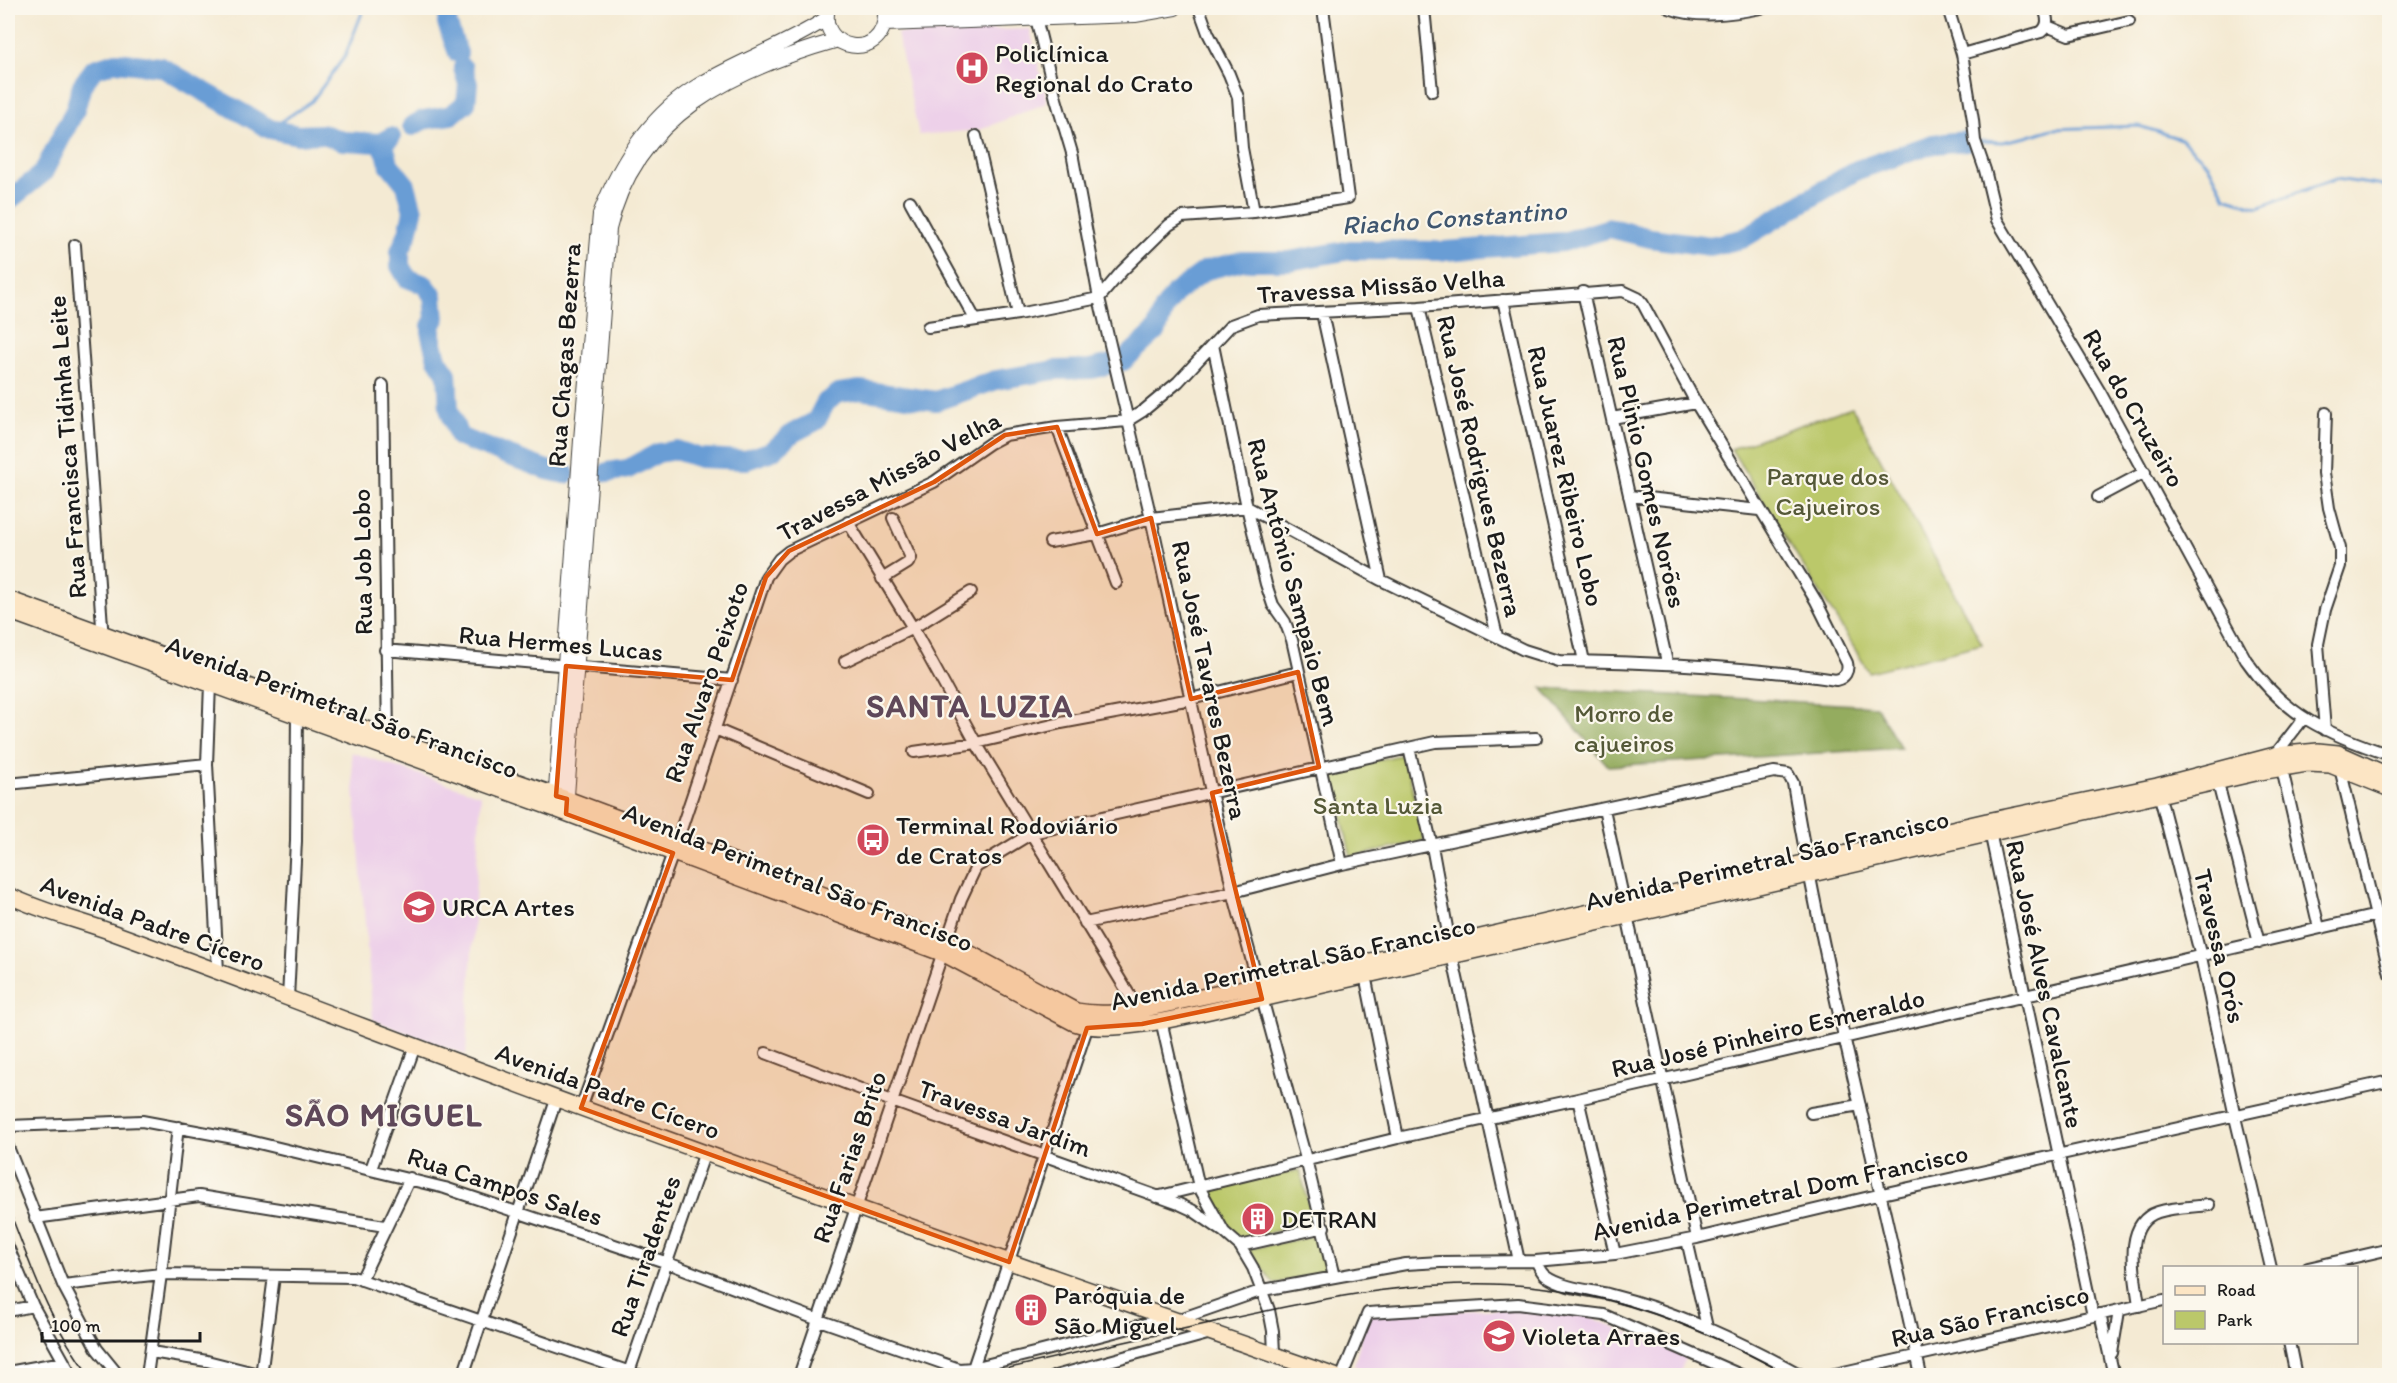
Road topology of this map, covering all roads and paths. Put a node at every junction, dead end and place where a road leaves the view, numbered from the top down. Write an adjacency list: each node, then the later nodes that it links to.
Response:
1 (1084, 8): 12 (street)
2 (1175, 8): 12 (street)
3 (1199, 8): 20 (street)
4 (1323, 8): 20 (street)
5 (1424, 8): 17 (street)
6 (1669, 8): 7 (street)
7 (1761, 8)
8 (1947, 8): 16 (street, Rua do Cruzeiro)
9 (2044, 8): 14 (street)
10 (827, 13): 15 (street); 61 (street, Rua Chagas Bezerra)
11 (884, 14): 12 (street); 15 (street)
12 (1035, 14): 23 (street, Rua José Tavares Bezerra)
13 (2129, 21): 14 (street)
14 (2047, 26): 16 (street)
15 (838, 40): 61 (street, Rua Chagas Bezerra)
16 (1962, 54): 37 (street, Rua do Cruzeiro)
17 (1432, 91)
18 (976, 136): 27 (street)
19 (910, 201): 28 (street)
20 (1254, 212): 23 (street)
21 (75, 245): 56 (street, Rua Francisca Tidinha Leite)
22 (1583, 292): 24 (street, Travessa Missão Velha); 32 (street, Travessa Missão Velha); 34 (street, Rua Plinio Gomes Norões)
23 (1099, 298): 27 (street); 35 (street, Rua José Tavares Bezerra)
24 (1503, 300): 25 (street, Travessa Missão Velha); 59 (street, Rua Juarez Ribeiro Lobo)
25 (1419, 307): 26 (street, Travessa Missão Velha); 55 (street, Rua José Rodrigues Bezerra)
26 (1322, 313): 30 (street, Travessa Missão Velha); 49 (street)
27 (1018, 314): 28 (street)
28 (975, 319): 29 (street)
29 (928, 327)
30 (1213, 345): 35 (street, Travessa Missão Velha); 40 (street, Rua Antônio Sampaio Bem)
31 (383, 385): 57 (street, Rua Job Lobo)
32 (1696, 403): 34 (street); 41 (street)
33 (2326, 413): 69 (street)
34 (1612, 418): 38 (street, Rua Plinio Gomes Norões)
35 (1127, 421): 36 (street, Travessa Missão Velha); 43 (street, Rua José Tavares Bezerra)
36 (1057, 427): 44 (street, Travessa Missão Velha); 45 (street)
37 (2145, 472): 39 (street); 67 (street, Rua do Cruzeiro)
38 (1629, 496): 41 (street); 60 (street, Rua Plinio Gomes Norões)
39 (2098, 497)
40 (1247, 507): 43 (street); 49 (street); 62 (street, Rua Antônio Sampaio Bem)
41 (1759, 510): 60 (street)
42 (893, 518): 48 (street)
43 (1151, 518): 45 (street); 65 (street, Rua José Tavares Bezerra)
44 (848, 522): 47 (street, Travessa Missão Velha); 48 (street)
45 (1097, 534): 46 (street); 50 (street)
46 (1050, 542)
47 (766, 577): 63 (street, Rua Alvaro Peixoto)
48 (882, 579): 54 (street)
49 (1381, 579): 55 (street)
50 (1116, 583)
51 (971, 592): 54 (street)
52 (8, 599): 56 (main road, Avenida Perimetral São Francisco)
53 (8, 611): 56 (main road, Avenida Perimetral São Francisco)
54 (913, 628): 58 (street); 72 (street)
55 (1497, 636): 59 (street)
56 (103, 640): 64 (main road, Avenida Perimetral São Francisco); 66 (main road, Avenida Perimetral São Francisco)
57 (385, 650): 61 (street, Rua Hermes Lucas); 70 (street, Rua Job Lobo)
58 (845, 661)
59 (1584, 662): 60 (street)
60 (1667, 662)
61 (571, 667): 63 (street, Rua Hermes Lucas); 87 (street, Rua Chagas Bezerra)
62 (1298, 672): 65 (street); 78 (street, Rua Antônio Sampaio Bem)
63 (732, 680): 68 (street, Rua Alvaro Peixoto)
64 (210, 684): 66 (main road, Avenida Perimetral São Francisco); 77 (street)
65 (1191, 699): 72 (street); 85 (street, Rua José Tavares Bezerra)
66 (297, 710): 70 (main road, Avenida Perimetral São Francisco); 87 (main road, Avenida Perimetral São Francisco); 112 (street)
67 (2303, 719): 69 (street, Rua do Cruzeiro); 76 (street)
68 (715, 729): 86 (street); 92 (street, Rua Alvaro Peixoto)
69 (2325, 730): 75 (street, Rua do Cruzeiro)
70 (388, 737): 87 (main road, Avenida Perimetral São Francisco)
71 (1536, 738): 73 (street, Rua Farias Brito)
72 (976, 743): 74 (street); 90 (street)
73 (1409, 748): 78 (street, Rua Farias Brito); 91 (street)
74 (914, 752)
75 (2390, 755)
76 (2278, 762): 79 (main road, Avenida Perimetral São Francisco); 80 (main road, Avenida Perimetral São Francisco); 81 (main road, Avenida Perimetral São Francisco); 84 (main road, Avenida Perimetral São Francisco); 101 (street)
77 (207, 764): 82 (street); 106 (street)
78 (1319, 767): 85 (street, Rua Farias Brito); 93 (street, Rua Antônio Sampaio Bem)
79 (2340, 768): 83 (main road, Avenida Perimetral São Francisco); 99 (street)
80 (2390, 776)
81 (2217, 783): 84 (main road, Avenida Perimetral São Francisco); 102 (street)
82 (8, 784)
83 (2390, 789)
84 (2158, 791): 89 (main road, Avenida Perimetral São Francisco); 105 (street, Travessa Orós)
85 (1212, 793): 90 (street, Rua Farias Brito); 95 (street, Rua José Tavares Bezerra)
86 (869, 794)
87 (561, 804): 92 (main road, Avenida Perimetral São Francisco)
88 (1604, 809): 91 (street); 94 (street); 97 (street)
89 (1989, 828): 94 (main road, Avenida Perimetral São Francisco); 111 (street, Rua José Alves Cavalcante)
90 (1032, 833): 100 (street); 103 (street, Rua Farias Brito)
91 (1432, 846): 93 (street); 104 (street)
92 (674, 847): 103 (main road, Avenida Perimetral São Francisco); 125 (street, Rua Alvaro Peixoto)
93 (1342, 864): 95 (street)
94 (1807, 870): 97 (main road, Avenida Perimetral São Francisco); 116 (street)
95 (1233, 892): 100 (street); 109 (street, Rua José Tavares Bezerra)
96 (8, 895): 106 (main road, Avenida Padre Cícero)
97 (1626, 910): 104 (main road, Avenida Perimetral São Francisco); 119 (street)
98 (2390, 912): 99 (street, Rua José Pinheiro Esmeraldo)
99 (2375, 915): 101 (street, Rua José Pinheiro Esmeraldo); 107 (street)
100 (1085, 923): 113 (street)
101 (2319, 928): 102 (street, Rua José Pinheiro Esmeraldo)
102 (2259, 943): 105 (street, Rua José Pinheiro Esmeraldo)
103 (946, 948): 110 (main road, Avenida Perimetral São Francisco); 123 (street, Rua Farias Brito)
104 (1451, 949): 108 (main road, Avenida Perimetral São Francisco); 109 (main road, Avenida Perimetral São Francisco); 128 (street)
105 (2201, 957): 111 (street, Rua José Pinheiro Esmeraldo); 127 (street, Travessa Orós)
106 (218, 971): 112 (main road, Avenida Padre Cícero)
107 (2390, 974)
108 (1365, 975): 109 (main road, Avenida Perimetral São Francisco); 131 (street)
109 (1260, 992): 113 (main road, Avenida Perimetral São Francisco); 114 (main road, Avenida Perimetral São Francisco); 136 (street, Rua José Tavares Bezerra)
110 (1033, 994): 113 (main road, Avenida Perimetral São Francisco); 115 (main road, Avenida Perimetral São Francisco)
111 (2025, 996): 116 (street, Rua José Pinheiro Esmeraldo); 134 (street, Rua José Alves Cavalcante)
112 (288, 998): 117 (main road, Avenida Padre Cícero)
113 (1141, 1017): 114 (main road, Avenida Perimetral São Francisco); 115 (main road, Avenida Perimetral São Francisco)
114 (1161, 1020): 139 (street, Travessa Jardim)
115 (1087, 1028): 135 (street)
116 (1843, 1038): 119 (street, Rua José Pinheiro Esmeraldo); 124 (street)
117 (415, 1046): 122 (main road, Avenida Padre Cícero); 137 (street)
118 (766, 1053): 123 (street, Travessa Jardim)
119 (1662, 1080): 121 (street, Rua José Pinheiro Esmeraldo); 150 (street)
120 (2390, 1081): 127 (street, Avenida Perimetral Dom Francisco)
121 (1578, 1099): 128 (street, Rua José Pinheiro Esmeraldo); 154 (street)
122 (556, 1100): 125 (main road, Avenida Padre Cícero); 145 (street)
123 (892, 1101): 135 (street, Travessa Jardim); 144 (street, Rua Farias Brito)
124 (1860, 1105): 126 (street); 140 (street)
125 (581, 1108): 133 (main road, Avenida Padre Cícero)
126 (1811, 1113)
127 (2235, 1117): 134 (street, Avenida Perimetral Dom Francisco); 159 (street, Travessa Orós)
128 (1488, 1119): 131 (street, Rua José Pinheiro Esmeraldo); 155 (street)
129 (8, 1126): 130 (street, Rua Campos Sales)
130 (178, 1127): 137 (street, Rua Campos Sales); 142 (street)
131 (1398, 1138): 136 (street, Rua José Pinheiro Esmeraldo)
132 (8, 1147): 146 (street)
133 (705, 1152): 144 (main road, Avenida Padre Cícero); 158 (street, Rua Tiradentes)
134 (2060, 1155): 140 (street, Avenida Perimetral Dom Francisco); 172 (street, Rua José Alves Cavalcante)
135 (1042, 1157): 141 (street, Travessa Jardim); 157 (street)
136 (1306, 1159): 139 (street, Rua José Pinheiro Esmeraldo); 148 (street, Rua José Tavares Bezerra)
137 (371, 1169): 138 (street, Rua Campos Sales)
138 (410, 1178): 145 (street, Rua Campos Sales); 147 (street)
139 (1199, 1187): 141 (street, Rua José Pinheiro Esmeraldo); 149 (street, Travessa Jardim)
140 (1882, 1194): 150 (street, Avenida Perimetral Dom Francisco); 181 (street)
141 (1156, 1197): 149 (street, Travessa Jardim)
142 (168, 1199): 146 (street); 147 (street); 161 (street)
143 (2209, 1205): 169 (street)
144 (855, 1207): 157 (main road, Avenida Padre Cícero); 173 (street, Rua Farias Brito)
145 (518, 1212): 158 (street, Rua Campos Sales); 175 (street)
146 (35, 1218): 165 (street)
147 (385, 1226): 164 (street)
148 (1324, 1227): 151 (street); 163 (street, Rua José Tavares Bezerra)
149 (1224, 1232): 151 (street, Travessa Jardim)
150 (1692, 1239): 154 (street, Avenida Perimetral Dom Francisco); 176 (street)
151 (1240, 1246): 166 (street, Travessa Jardim)
152 (8, 1247): 168 (street)
153 (2390, 1249): 160 (street)
154 (1615, 1254): 156 (street, Avenida Perimetral Dom Francisco)
155 (1519, 1261): 156 (street, Avenida Perimetral Dom Francisco); 163 (street, Avenida Perimetral Dom Francisco)
156 (1536, 1261): 176 (street)
157 (1009, 1262): 174 (main road, Avenida Padre Cícero); 184 (street)
158 (668, 1263): 173 (street, Rua Campos Sales); 186 (street, Rua Tiradentes)
159 (2271, 1266)
160 (2317, 1266)
161 (161, 1274): 162 (street); 165 (street); 179 (street)
162 (274, 1276): 164 (street); 187 (street)
163 (1334, 1277): 166 (street, Avenida Perimetral Dom Francisco)
164 (361, 1280): 175 (street)
165 (63, 1286): 189 (street)
166 (1263, 1290): 174 (street, Avenida Perimetral Dom Francisco); 180 (street, Travessa Jardim)
167 (2163, 1300): 169 (street, Rua São Francisco)
168 (33, 1306): 170 (street); 183 (street)
169 (2139, 1306): 171 (street, Rua São Francisco)
170 (8, 1311)
171 (2119, 1311): 172 (street, Rua São Francisco); 182 (street)
172 (2096, 1315): 181 (street, Rua São Francisco); 182 (street, Rua José Alves Cavalcante)
173 (816, 1319): 184 (street, Rua Campos Sales); 193 (street, Rua Farias Brito)
174 (1173, 1319): 177 (main road, Avenida Padre Cícero); 184 (street, Avenida Perimetral Dom Francisco)
175 (482, 1320): 186 (street); 191 (street)
176 (1707, 1327): 198 (street)
177 (1213, 1332): 180 (main road, Avenida Padre Cícero); 194 (street)
178 (2289, 1344): 202 (street)
179 (151, 1352): 187 (street); 190 (street)
180 (1274, 1354): 195 (main road, Avenida Padre Cícero)
181 (1917, 1355): 199 (street, Rua São Francisco); 200 (street)
182 (2111, 1359): 201 (street, Rua José Alves Cavalcante)
183 (63, 1362): 185 (street); 188 (street)
184 (973, 1368)
185 (8, 1372)
186 (629, 1373): 192 (street)
187 (263, 1375)
188 (72, 1376)
189 (119, 1376)
190 (147, 1376)
191 (463, 1376)
192 (642, 1376)
193 (799, 1376)
194 (1055, 1376)
195 (1335, 1376)
196 (1342, 1376): 197 (street)
197 (1743, 1376)
198 (1803, 1376)
199 (1826, 1376)
200 (1921, 1376)
201 (2114, 1376)
202 (2296, 1376)

